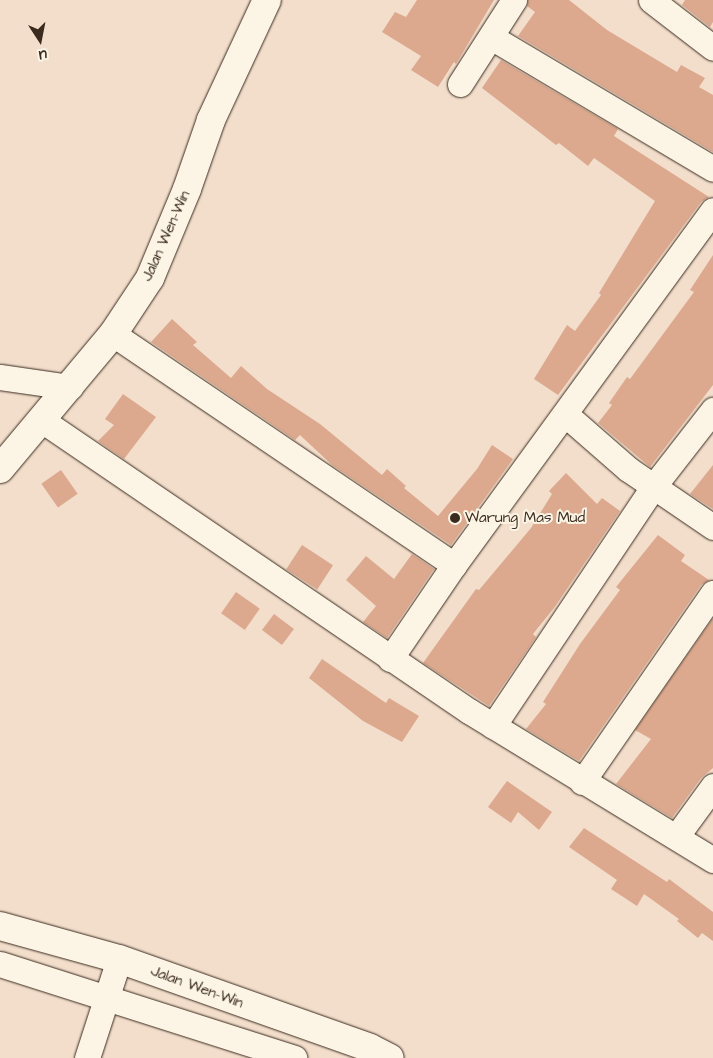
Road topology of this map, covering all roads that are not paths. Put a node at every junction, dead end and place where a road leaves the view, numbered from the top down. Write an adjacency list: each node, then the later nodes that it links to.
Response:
1 (267, 0): 9 (street, Jalan Wen-Win)
2 (514, 0): 4 (street)
3 (652, 0): 5 (street)
4 (491, 38): 6 (street); 7 (street)
5 (713, 48)
6 (460, 84)
7 (713, 169)
8 (713, 210): 13 (street)
9 (113, 334): 11 (street, Jalan Wen-Win); 18 (street)
10 (0, 377): 11 (street)
11 (70, 387): 14 (street, Jalan Wen-Win)
12 (713, 410): 16 (street)
13 (565, 414): 16 (street); 18 (street)
14 (43, 421): 15 (street, Jalan Wen-Win); 20 (street)
15 (0, 469)
16 (653, 487): 17 (street); 21 (street)
17 (713, 527)
18 (454, 565): 20 (street)
19 (713, 594): 22 (street)
20 (390, 660): 21 (street)
21 (493, 726): 22 (street)
22 (582, 782): 24 (street)
23 (713, 786): 24 (street)
24 (676, 837): 25 (street)
25 (713, 860)
26 (0, 926): 27 (street, Jalan Wen-Win)
27 (119, 959): 29 (street); 32 (street, Jalan Wen-Win)
28 (0, 964): 29 (street)
29 (106, 998): 30 (street); 31 (street)
30 (87, 1058)
31 (294, 1058)
32 (390, 1058)

